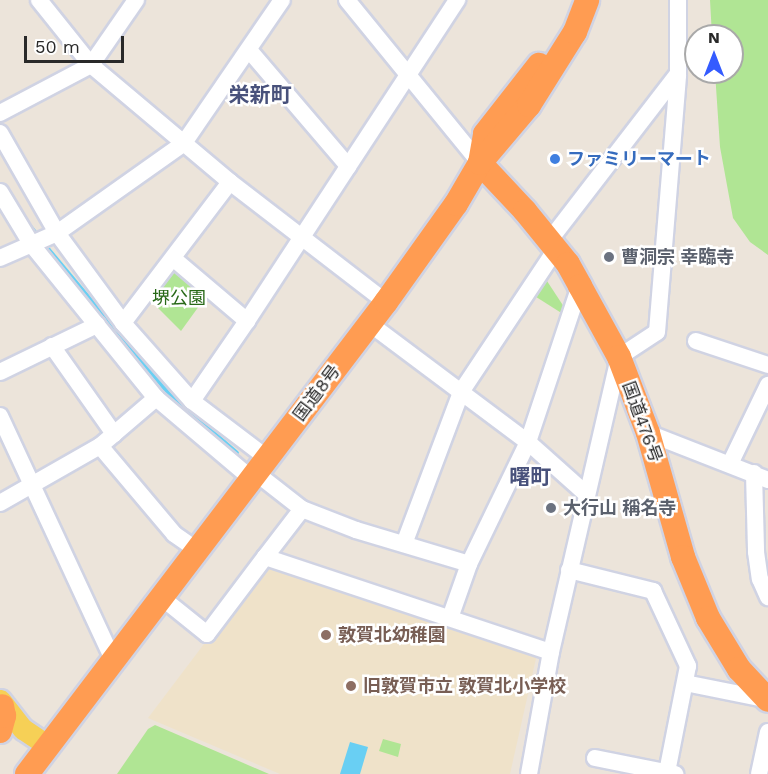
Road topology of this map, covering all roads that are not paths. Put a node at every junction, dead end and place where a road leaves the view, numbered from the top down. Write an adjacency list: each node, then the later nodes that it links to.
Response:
1 (39, 0): 11 (street)
2 (136, 0): 11 (street)
3 (282, 0): 10 (street)
4 (347, 0): 12 (street)
5 (457, 0): 12 (street)
6 (571, 0): 17 (highway)
7 (587, 0): 17 (highway, 国道8号)
8 (605, 0): 17 (highway)
9 (678, 0): 13 (street)
10 (249, 50): 16 (street); 18 (street)
11 (91, 65): 14 (street); 16 (street)
12 (406, 73): 17 (street); 18 (street)
13 (678, 75): 24 (street); 35 (street)
14 (0, 113)
15 (0, 133): 21 (street)
16 (184, 143): 19 (street); 21 (street)
17 (480, 164): 24 (highway, 国道476号); 28 (highway, 国道8号)
18 (348, 166): 22 (street)
19 (230, 182): 22 (street); 26 (street)
20 (0, 192): 23 (street)
21 (57, 233): 23 (street); 30 (street)
22 (301, 238): 28 (street); 29 (street)
23 (32, 245): 25 (street); 32 (street)
24 (552, 245): 27 (highway, 国道476号); 39 (street)
25 (0, 258)
26 (174, 259): 29 (street); 30 (street)
27 (580, 286): 35 (highway, 国道476号); 45 (street)
28 (386, 302): 31 (highway, 国道8号)
29 (247, 321): 41 (street)
30 (123, 323): 41 (street)
31 (370, 324): 39 (street); 48 (highway, 国道8号)
32 (97, 325): 34 (street); 40 (street)
33 (696, 341): 36 (street)
34 (52, 346): 37 (street); 44 (street)
35 (618, 357): 43 (highway, 国道476号); 51 (street)
36 (768, 365)
37 (0, 372)
38 (768, 386): 47 (street)
39 (461, 392): 45 (street); 54 (street)
40 (156, 398): 44 (street); 48 (street)
41 (192, 401): 48 (street)
42 (0, 416): 50 (street)
43 (648, 433): 47 (street); 65 (highway, 国道476号)
44 (114, 434): 46 (street)
45 (528, 442): 51 (street); 57 (street)
46 (100, 446): 50 (street); 55 (street)
47 (730, 464): 49 (street)
48 (258, 470): 53 (street); 55 (highway, 国道8号)
49 (761, 476): 60 (street)
50 (31, 484): 52 (street); 63 (street)
51 (585, 493): 58 (street)
52 (0, 503)
53 (302, 509): 54 (street); 56 (street)
54 (404, 544): 57 (street)
55 (197, 550): 59 (highway, 国道8号)
56 (265, 557): 59 (street); 61 (street)
57 (469, 564): 61 (street)
58 (569, 570): 62 (street); 64 (street)
59 (161, 597): 63 (highway, 国道8号)
60 (768, 597)
61 (450, 618): 62 (street)
62 (551, 652): 74 (street)
63 (113, 659): 70 (highway, 国道8号)
64 (685, 683): 67 (street); 72 (street)
65 (768, 700)
66 (1, 704): 68 (highway); 70 (main road)
67 (768, 704)
68 (0, 731)
69 (768, 732): 75 (street)
70 (48, 746): 73 (highway, 国道8号)
71 (595, 758): 72 (street)
72 (671, 773)
73 (27, 774)
74 (530, 774)
75 (759, 774)

